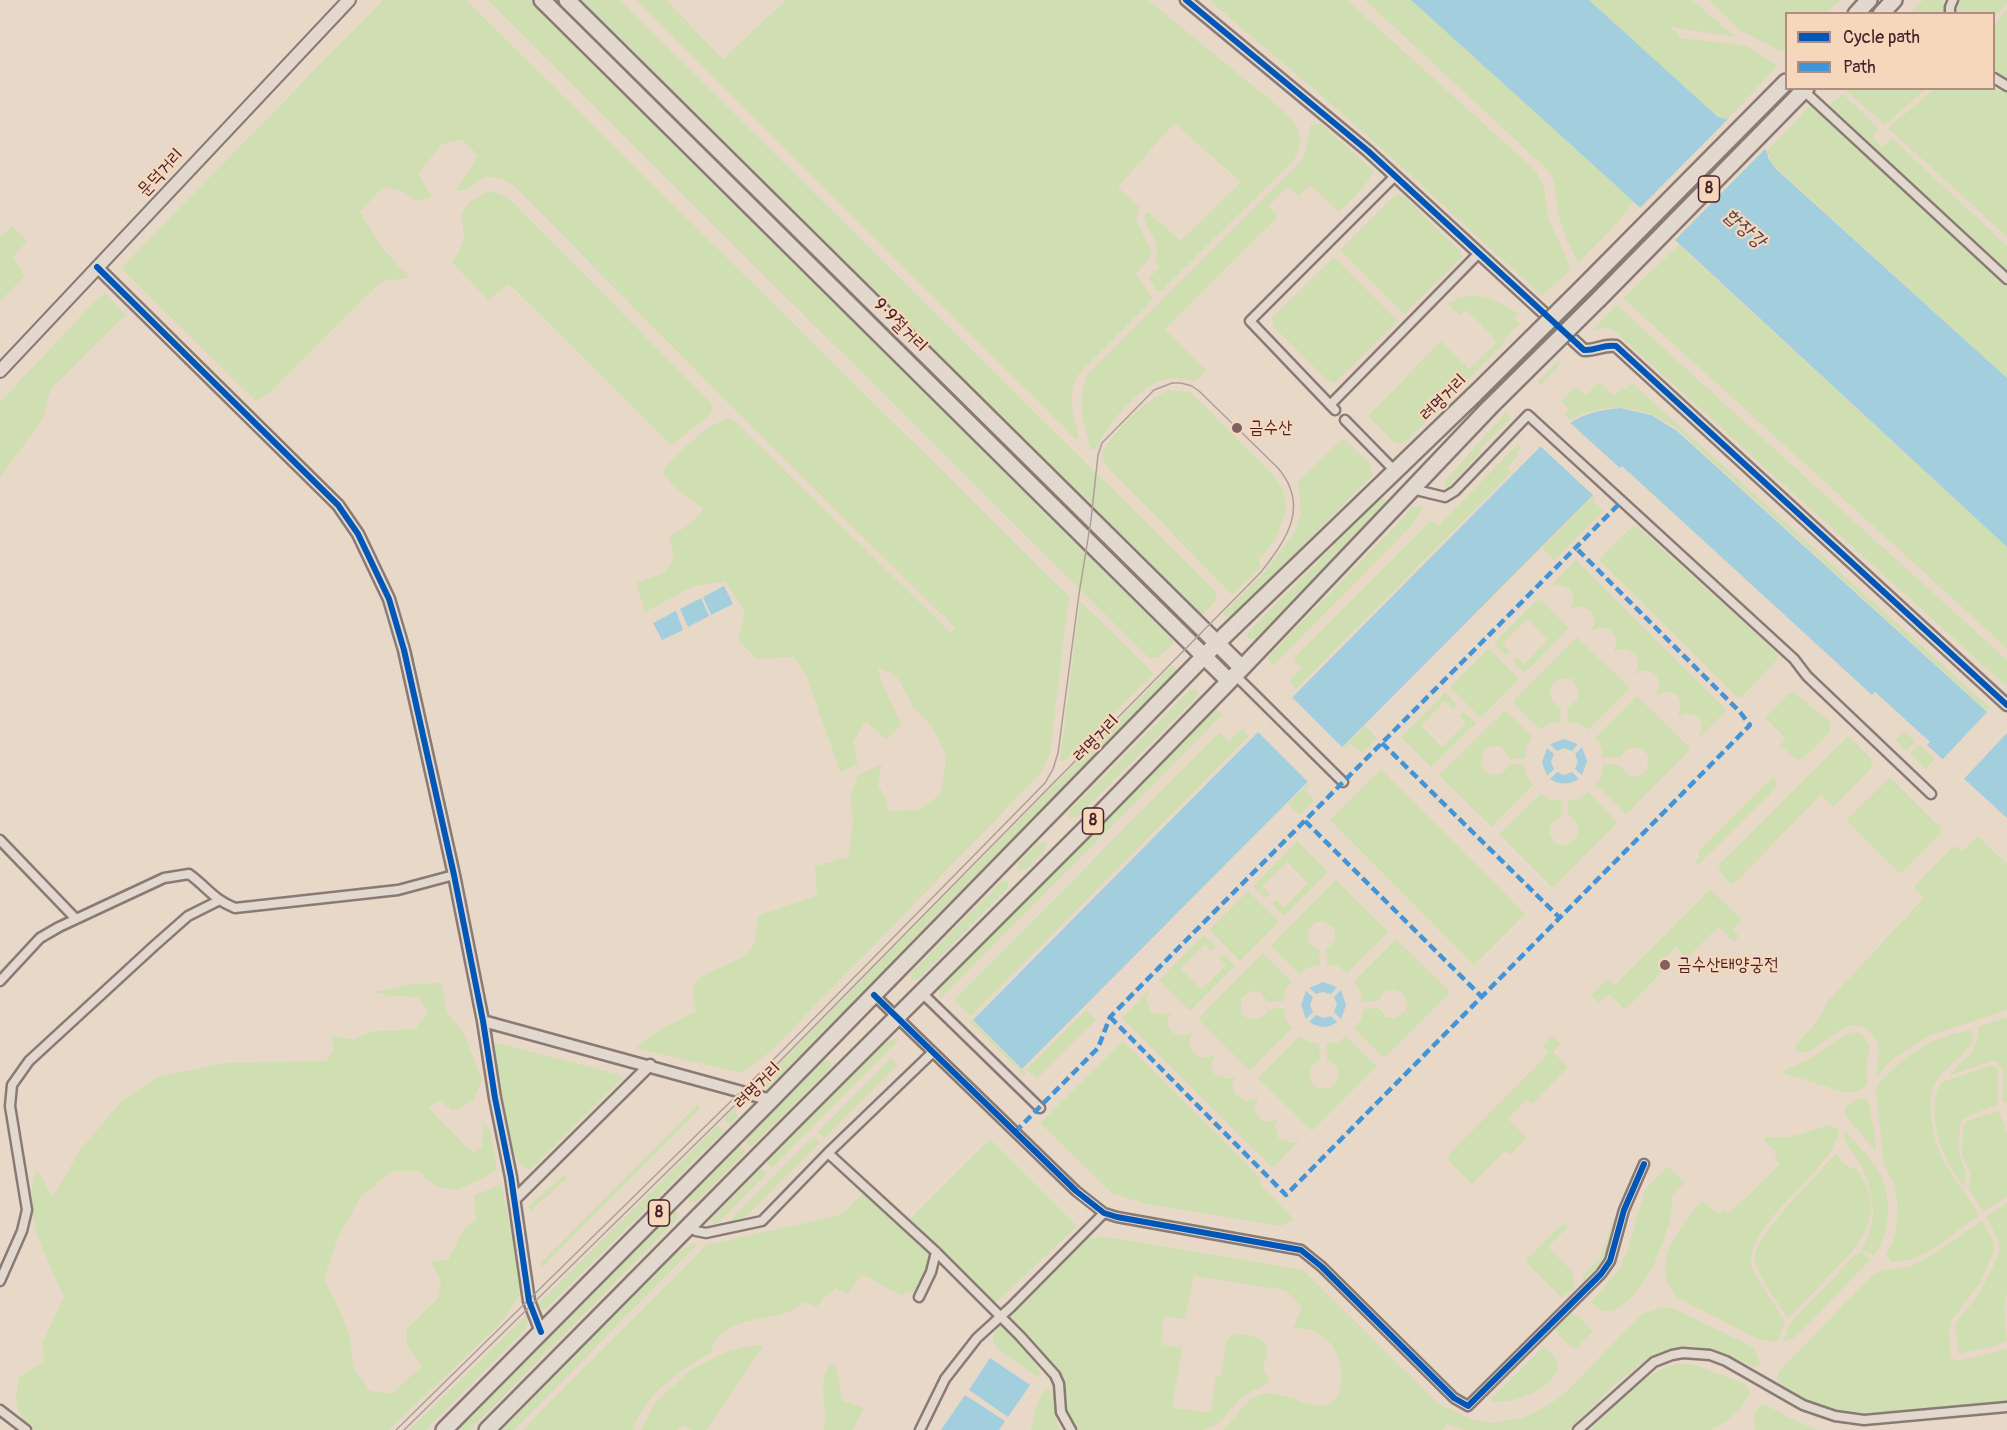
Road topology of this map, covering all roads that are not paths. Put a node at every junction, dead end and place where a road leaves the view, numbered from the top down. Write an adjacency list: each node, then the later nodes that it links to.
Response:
1 (349, 0): 13 (main road, 문덕거리)
2 (543, 0): 20 (highway, 9·9절거리)
3 (567, 0): 19 (highway, 9·9절거리)
4 (1186, 0): 11 (street)
5 (1869, 0): 7 (highway)
6 (1894, 0): 8 (highway)
7 (1858, 12)
8 (1883, 12)
9 (1785, 84): 17 (highway, 려명거리 / 8, bridge)
10 (1802, 92): 14 (street); 18 (highway, 8, bridge)
11 (1395, 176): 12 (street); 12 (street)
12 (1479, 253): 22 (street)
13 (97, 267): 15 (main road, 문덕거리); 26 (street)
14 (2007, 279)
15 (0, 371)
16 (1345, 420): 17 (street)
17 (1396, 473): 19 (highway, 려명거리 / 8)
18 (1412, 489): 21 (highway, 8); 24 (street)
19 (1217, 643): 20 (highway, 려명거리 / 8); 21 (highway, 9·9절거리)
20 (1205, 656): 21 (highway, 9·9절거리); 31 (highway, 려명거리 / 8)
21 (1236, 675): 23 (street); 30 (highway, 8)
22 (2007, 705)
23 (1343, 782)
24 (1931, 794)
25 (0, 840): 28 (street)
26 (454, 875): 27 (street); 33 (street)
27 (218, 901): 28 (street); 44 (street)
28 (76, 919): 29 (street)
29 (0, 981)
30 (921, 992): 32 (highway, 8); 37 (street)
31 (874, 995): 32 (street); 36 (highway, 려명거리 / 8)
32 (897, 1016): 34 (street); 42 (highway, 8)
33 (483, 1021): 35 (street); 40 (street)
34 (933, 1052): 38 (street); 41 (street)
35 (650, 1065): 36 (street); 40 (street)
36 (771, 1100): 47 (highway, 려명거리 / 8)
37 (1040, 1108)
38 (828, 1153): 42 (street); 43 (street)
39 (1644, 1164): 41 (street)
40 (515, 1199): 47 (street)
41 (1104, 1213): 46 (street)
42 (688, 1226): 52 (highway, 8)
43 (936, 1252): 45 (street); 46 (street)
44 (0, 1281)
45 (919, 1297)
46 (1000, 1315): 53 (street); 54 (street)
47 (541, 1332): 51 (highway, 려명거리 / 8)
48 (2007, 1407): 55 (street)
49 (0, 1410): 50 (street)
50 (26, 1430)
51 (444, 1430)
52 (487, 1430)
53 (920, 1430)
54 (1071, 1430)
55 (1578, 1430)

